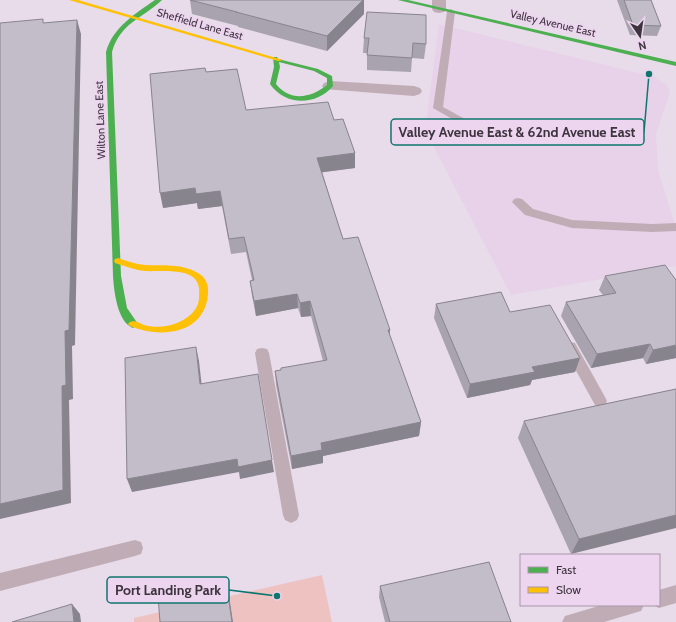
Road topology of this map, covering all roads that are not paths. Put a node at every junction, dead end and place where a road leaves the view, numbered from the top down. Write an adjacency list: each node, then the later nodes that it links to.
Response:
1 (72, 0): 5 (street, Sheffield Lane East)
2 (159, 0): 5 (street, Wilton Lane East)
3 (401, 0): 4 (street, Valley Avenue East)
4 (443, 7): 7 (street, Valley Avenue East); 10 (lane)
5 (135, 18): 6 (street, Sheffield Lane East); 13 (street, Wilton Lane East)
6 (275, 58): 8 (street, Sheffield Lane East); 8 (street)
7 (676, 64)
8 (330, 86): 9 (street)
9 (414, 91)
10 (461, 121)
11 (518, 202): 12 (lane)
12 (676, 227)
13 (118, 261): 13 (street, Wilton Lane East)
14 (562, 333): 16 (lane)
15 (262, 353): 17 (lane)
16 (600, 401)
17 (291, 515)
18 (135, 548): 19 (lane)
19 (0, 582)
20 (676, 594): 21 (lane)
21 (660, 599)
22 (631, 606): 23 (lane)
23 (571, 622)

